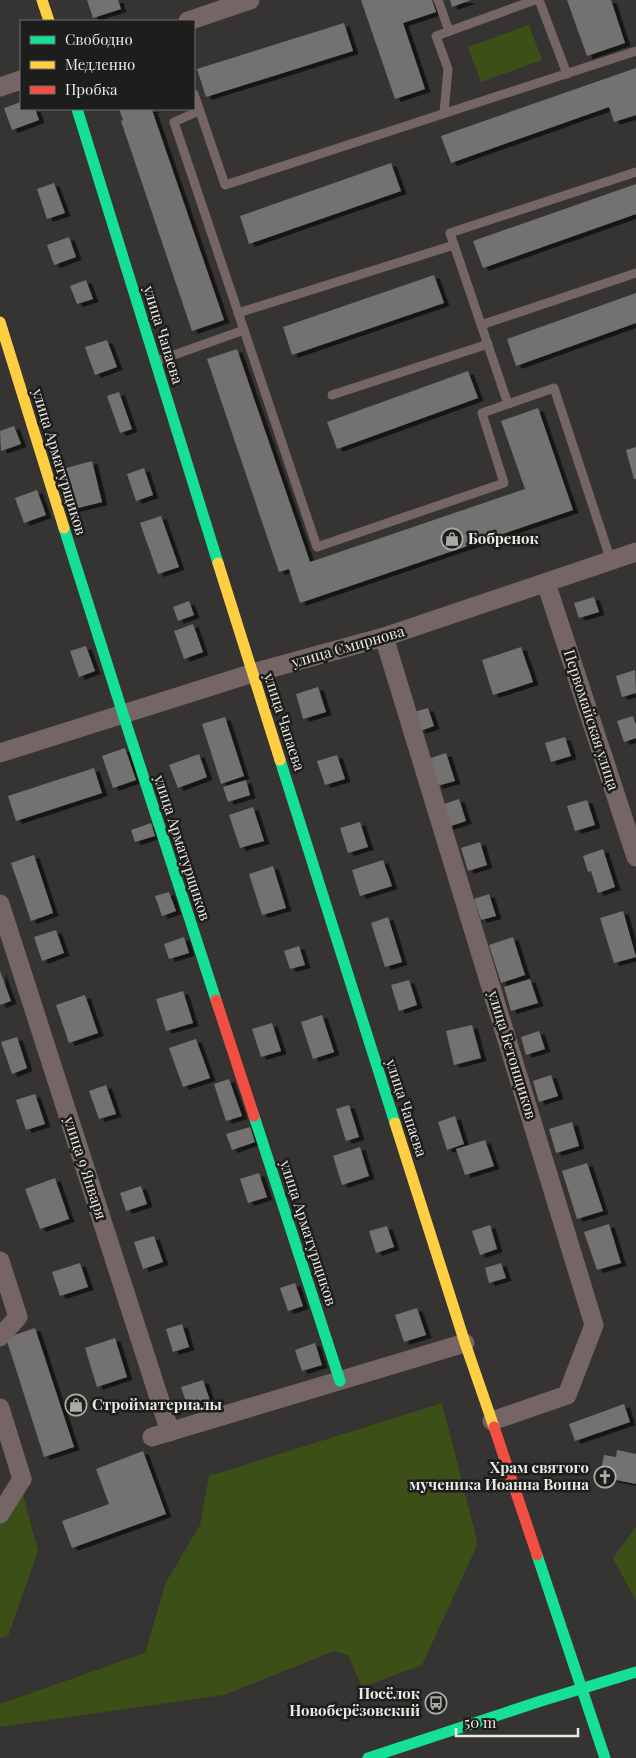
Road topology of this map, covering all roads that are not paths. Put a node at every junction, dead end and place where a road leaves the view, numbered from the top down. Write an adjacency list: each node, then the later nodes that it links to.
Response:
1 (42, 0): 6 (street)
2 (250, 0): 7 (street)
3 (438, 0): 8 (lane)
4 (535, 0): 8 (lane)
5 (539, 0): 10 (lane)
6 (48, 20)
7 (191, 20)
8 (449, 32): 16 (lane)
9 (636, 51): 10 (lane)
10 (567, 74): 16 (lane)
11 (20, 80): 12 (street)
12 (0, 86)
13 (195, 97): 15 (lane)
14 (77, 110): 25 (street, улица Чапаева)
15 (199, 111): 16 (lane); 20 (lane)
16 (444, 113)
17 (636, 172): 18 (lane)
18 (454, 246): 20 (lane); 22 (lane)
19 (636, 273): 22 (lane)
20 (238, 313): 23 (lane)
21 (0, 322): 33 (street, улица Арматурщиков)
22 (482, 325): 24 (lane)
23 (244, 330): 25 (lane); 27 (lane)
24 (488, 344): 26 (lane); 27 (lane)
25 (155, 361): 32 (street, улица Чапаева)
26 (332, 395)
27 (508, 404): 29 (lane)
28 (636, 552): 29 (street, улица Смирнова)
29 (612, 561): 30 (street, улица Смирнова)
30 (546, 583): 31 (street, улица Смирнова); 35 (street, Первомайская улица)
31 (384, 637): 32 (street, улица Смирнова); 42 (street, улица Бетонщиков)
32 (253, 673): 33 (street, улица Смирнова); 39 (street, улица Чапаева)
33 (123, 714): 34 (street, улица Смирнова); 40 (street, улица Арматурщиков)
34 (0, 753)
35 (636, 858)
36 (0, 904): 43 (street, улица 9 Января)
37 (0, 1261): 38 (street)
38 (0, 1337)
39 (465, 1344): 40 (street); 42 (street, улица Чапаева)
40 (340, 1381): 43 (street)
41 (0, 1408): 45 (street)
42 (492, 1421): 49 (street, улица Чапаева)
43 (170, 1432): 44 (street)
44 (152, 1438)
45 (22, 1479): 46 (street); 47 (street)
46 (0, 1486)
47 (0, 1514)
48 (636, 1672): 49 (street)
49 (582, 1688): 50 (street); 51 (street, улица Чапаева)
50 (368, 1758)
51 (606, 1758)

